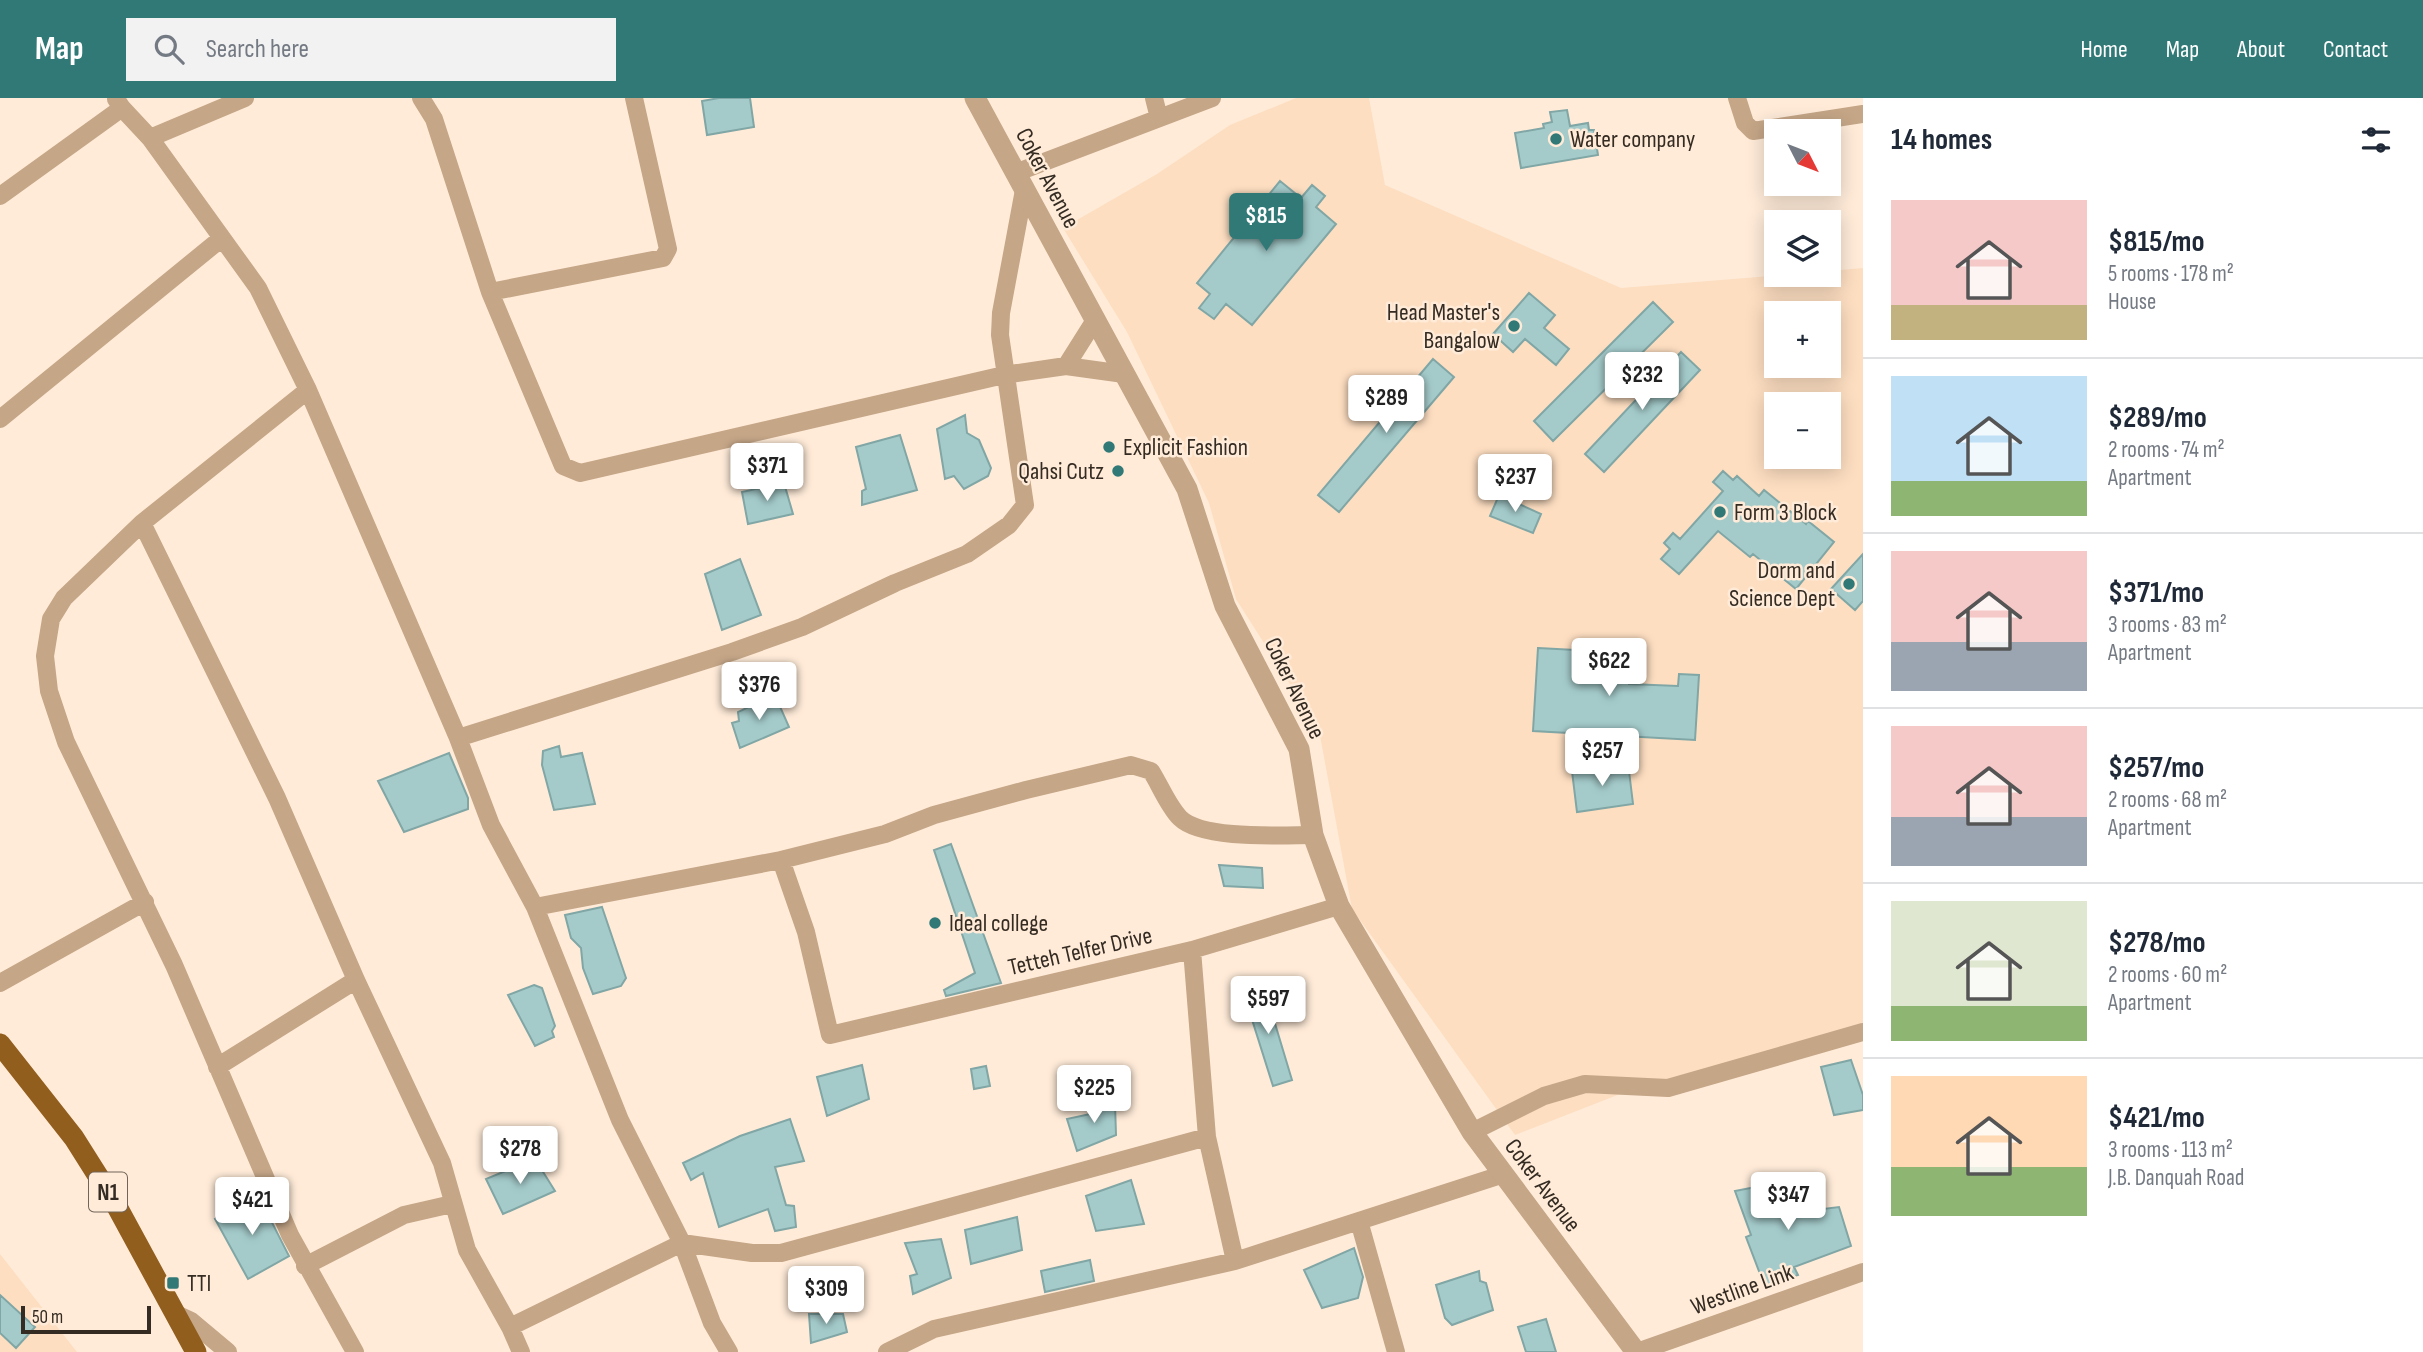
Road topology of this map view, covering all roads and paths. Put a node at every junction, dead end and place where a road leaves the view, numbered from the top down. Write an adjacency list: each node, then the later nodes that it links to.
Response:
1 (245, 98): 11 (street)
2 (421, 98): 15 (street)
3 (634, 98): 15 (street)
4 (975, 98): 12 (street, Coker Avenue)
5 (1154, 98): 10 (street)
6 (1212, 98): 10 (street)
7 (1737, 98): 9 (street)
8 (119, 103): 11 (street); 13 (street)
9 (1863, 114)
10 (1159, 118): 12 (street)
11 (150, 138): 14 (street)
12 (1019, 182): 16 (street, Coker Avenue); 19 (street)
13 (0, 196)
14 (222, 238): 20 (street); 21 (street)
15 (490, 292): 19 (street)
16 (1094, 320): 17 (street); 18 (street, Coker Avenue)
17 (1066, 366): 18 (street); 19 (street)
18 (1124, 374): 24 (street, Coker Avenue)
19 (1004, 375): 23 (street)
20 (308, 390): 22 (street); 23 (street)
21 (0, 419)
22 (142, 523): 26 (street); 30 (street)
23 (458, 738): 28 (street)
24 (1314, 835): 25 (street); 27 (street, Coker Avenue)
25 (781, 860): 28 (street); 29 (street, Tetteh Telfer Drive)
26 (145, 902): 31 (street); 34 (street)
27 (1339, 906): 29 (street, Tetteh Telfer Drive); 35 (street, Coker Avenue)
28 (535, 907): 40 (street)
29 (1192, 950): 36 (street)
30 (356, 980): 34 (street); 38 (street)
31 (0, 983)
32 (1863, 1032): 35 (street)
33 (0, 1044): 44 (highway, N1)
34 (217, 1067): 42 (street)
35 (1472, 1132): 37 (street, Coker Avenue)
36 (1207, 1137): 40 (street); 41 (street)
37 (1501, 1175): 39 (street); 53 (street, Coker Avenue)
38 (452, 1204): 42 (street); 45 (street)
39 (1359, 1221): 41 (street); 52 (street)
40 (682, 1243): 45 (street); 50 (street)
41 (1235, 1261): 51 (street)
42 (305, 1266): 48 (street)
43 (1863, 1272): 53 (street, Westline Link)
44 (176, 1314): 46 (highway, N1); 47 (street)
45 (510, 1327): 49 (street)
46 (197, 1352)
47 (228, 1352)
48 (355, 1352)
49 (521, 1352)
50 (729, 1352)
51 (887, 1352)
52 (1395, 1352)
53 (1637, 1352)

